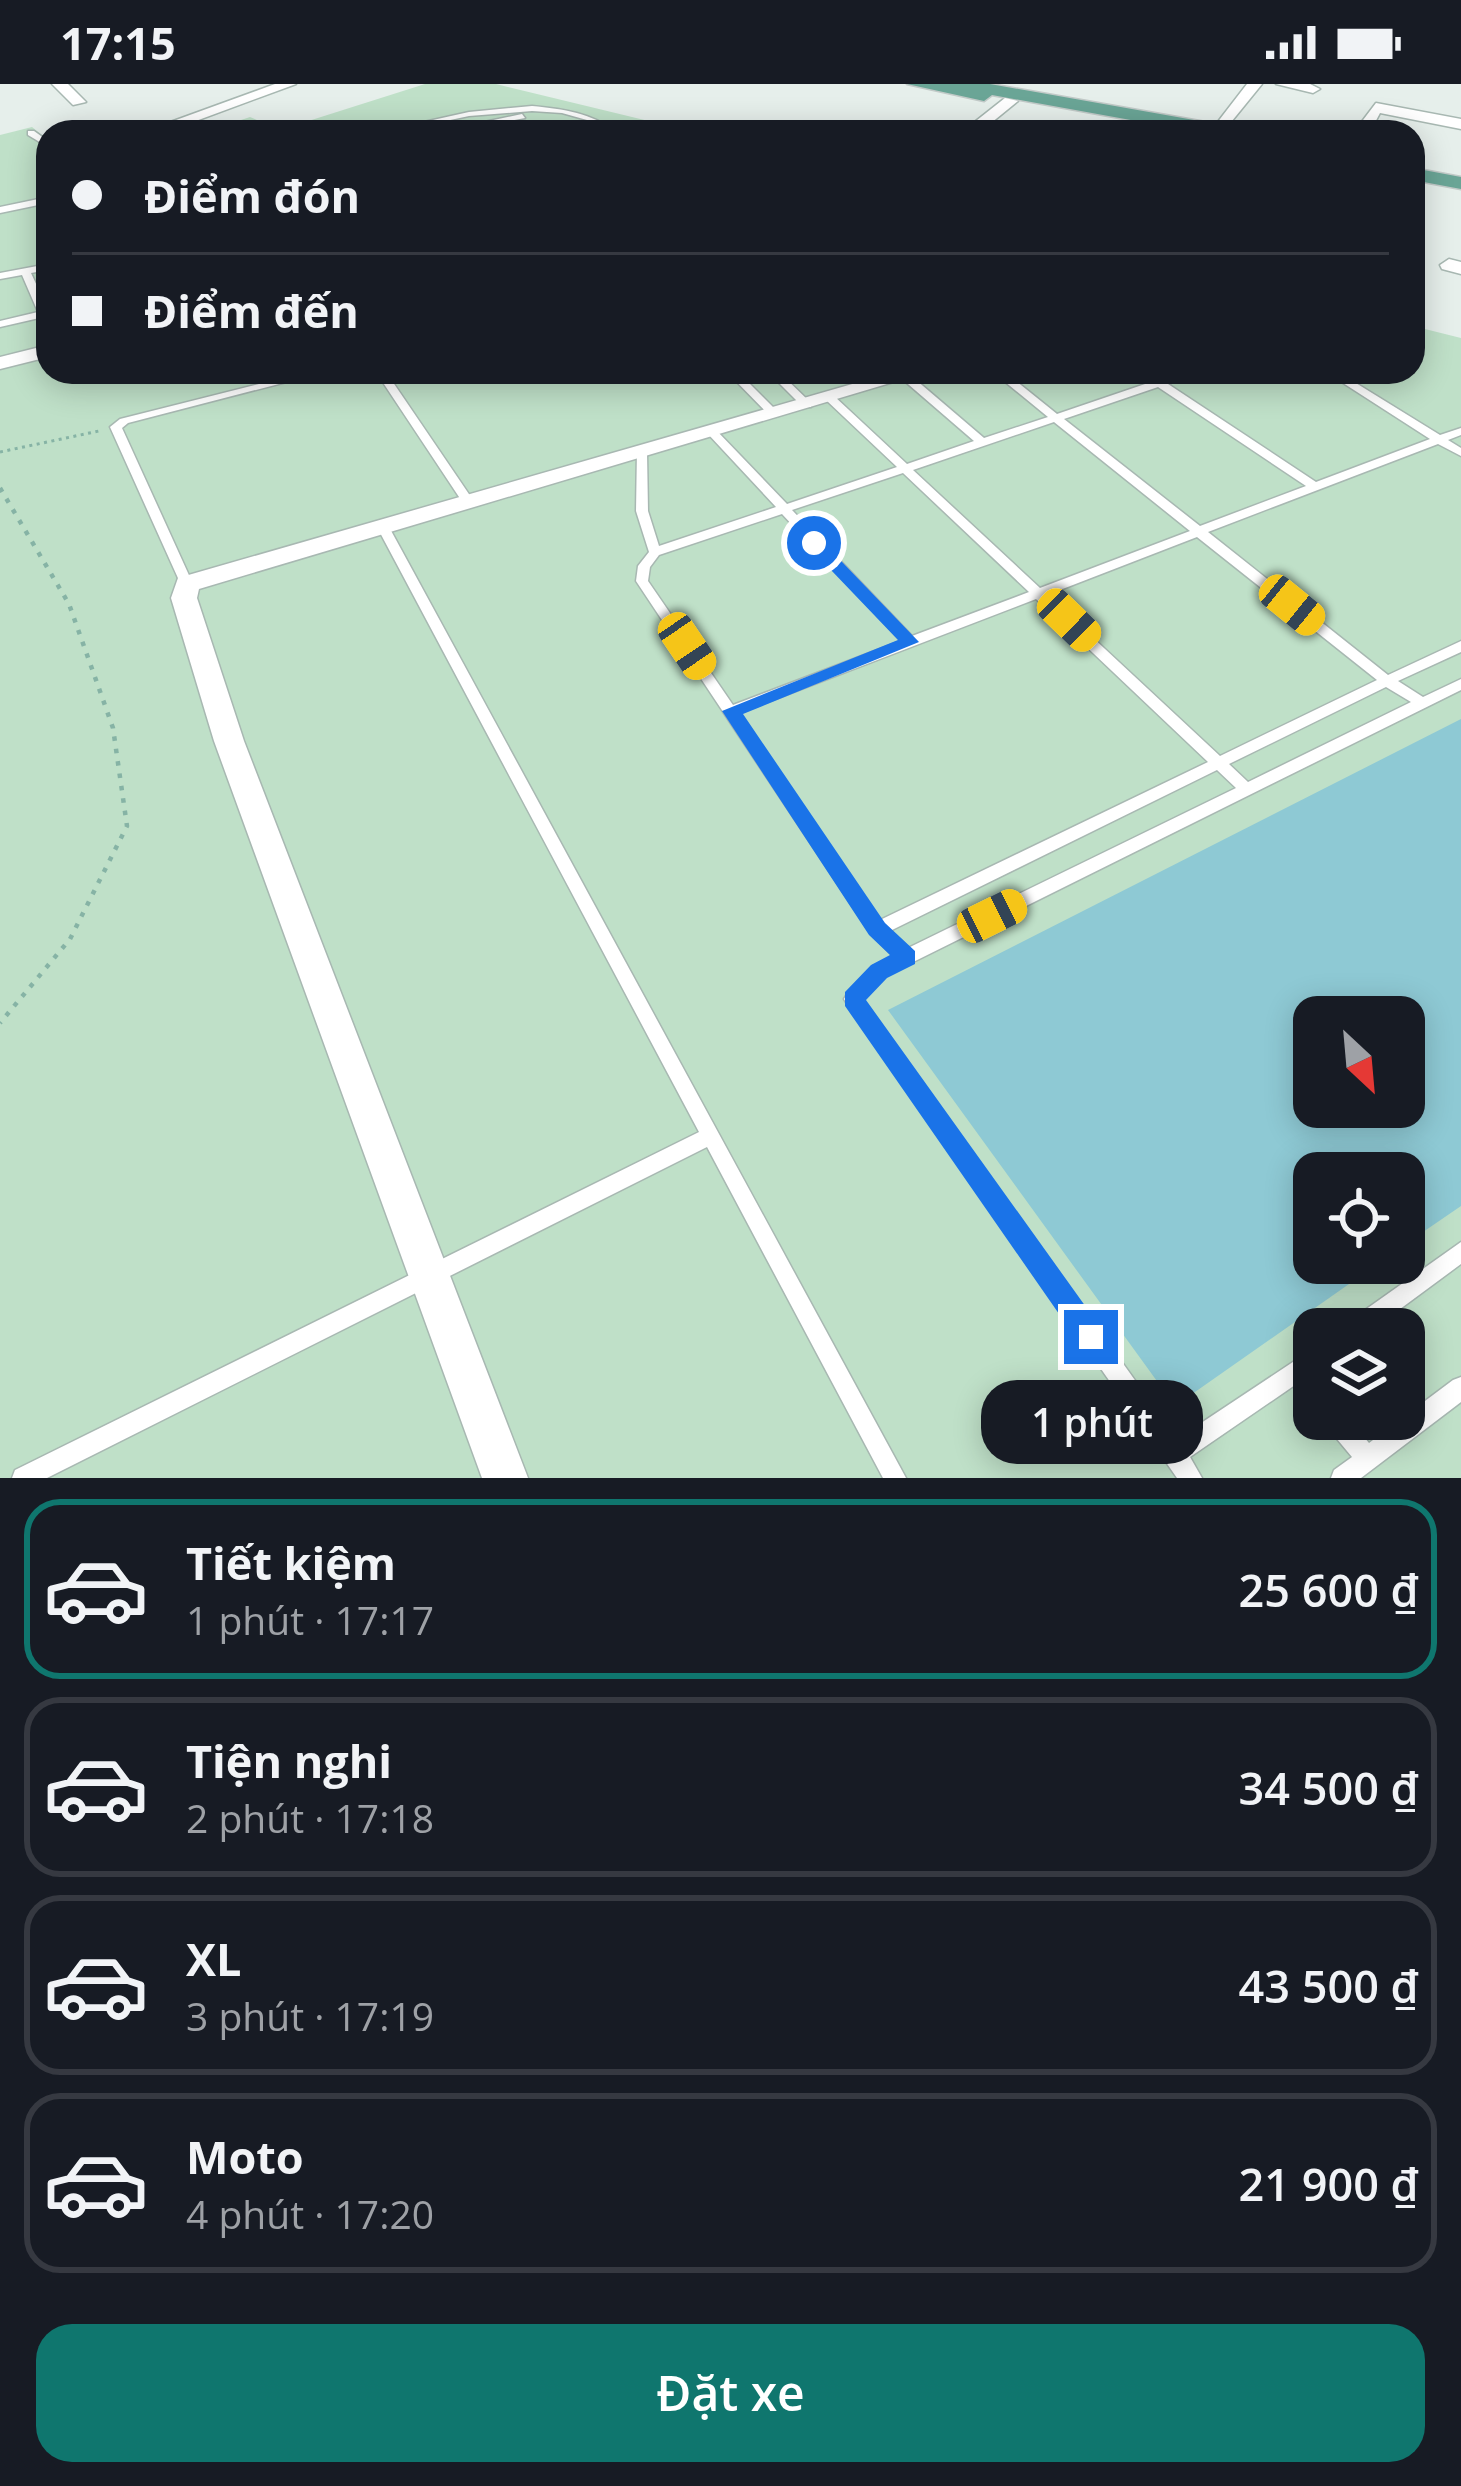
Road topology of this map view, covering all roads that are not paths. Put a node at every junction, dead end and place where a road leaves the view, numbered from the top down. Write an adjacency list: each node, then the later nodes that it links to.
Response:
1 (58, 84): 9 (street)
2 (289, 84): 11 (street)
3 (916, 84): 8 (main road)
4 (960, 84): 8 (main road)
5 (1255, 84): 18 (street)
6 (1283, 84): 7 (street)
7 (1313, 89)
8 (1014, 98): 15 (street); 16 (main road); 17 (main road)
9 (78, 102)
10 (543, 112): 12 (lane); 13 (lane); 14 (lane)
11 (186, 120)
12 (442, 120)
13 (502, 120)
14 (590, 120)
15 (986, 120)
16 (1098, 120)
17 (1153, 120)
18 (1230, 120)
19 (1369, 120): 20 (street)
20 (1461, 124)
21 (31, 133): 22 (lane)
22 (36, 137)
23 (1425, 172): 24 (main road)
24 (1461, 178)
25 (0, 198): 27 (lane)
26 (36, 203): 27 (lane)
27 (5, 209)
28 (36, 269): 29 (lane)
29 (26, 271): 30 (lane); 31 (lane)
30 (0, 276)
31 (36, 292)
32 (36, 316): 33 (lane)
33 (0, 324)
34 (36, 344): 35 (street)
35 (0, 352)
36 (36, 354): 37 (street)
37 (0, 363)
38 (272, 384): 64 (lane)
39 (389, 384): 59 (lane)
40 (744, 384): 49 (lane)
41 (792, 384): 48 (lane)
42 (877, 384): 48 (street)
43 (921, 384): 54 (lane)
44 (1013, 384): 50 (lane)
45 (1157, 384): 50 (lane)
46 (1161, 384): 58 (lane)
47 (1350, 384): 53 (lane)
48 (818, 401): 49 (street); 57 (lane)
49 (774, 414): 51 (street)
50 (1057, 419): 54 (lane); 62 (lane)
51 (712, 431): 55 (street); 60 (lane)
52 (1461, 431): 53 (lane)
53 (1438, 438): 56 (lane); 58 (lane)
54 (983, 443): 57 (lane)
55 (641, 452): 59 (street); 63 (lane)
56 (1461, 453)
57 (908, 468): 60 (lane); 65 (lane)
58 (1312, 485): 62 (lane)
59 (469, 503): 61 (street)
60 (782, 510): 63 (lane); 66 (lane)
61 (383, 527): 64 (street); 76 (lane)
62 (1198, 530): 65 (lane); 68 (lane)
63 (655, 552): 71 (lane)
64 (187, 584): 78 (street)
65 (1039, 592): 66 (lane); 72 (lane)
66 (910, 642): 71 (lane)
67 (1461, 646): 68 (lane)
68 (1387, 681): 70 (lane); 72 (lane)
69 (1461, 684): 70 (lane)
70 (1423, 703): 73 (lane)
71 (731, 711): 74 (lane)
72 (1216, 763): 73 (lane); 74 (lane)
73 (1247, 790): 75 (lane)
74 (877, 929): 75 (lane)
75 (907, 958): 83 (lane)
76 (710, 1136): 78 (lane); 87 (lane)
77 (1461, 1252): 79 (lane)
78 (427, 1278): 85 (lane); 86 (street)
79 (1384, 1308)
80 (1293, 1374): 83 (lane)
81 (1461, 1388): 84 (lane)
82 (1353, 1440): 84 (lane)
83 (1174, 1454): 88 (lane)
84 (1368, 1459): 89 (lane)
85 (23, 1478)
86 (505, 1478)
87 (895, 1478)
88 (1191, 1478)
89 (1342, 1478)

